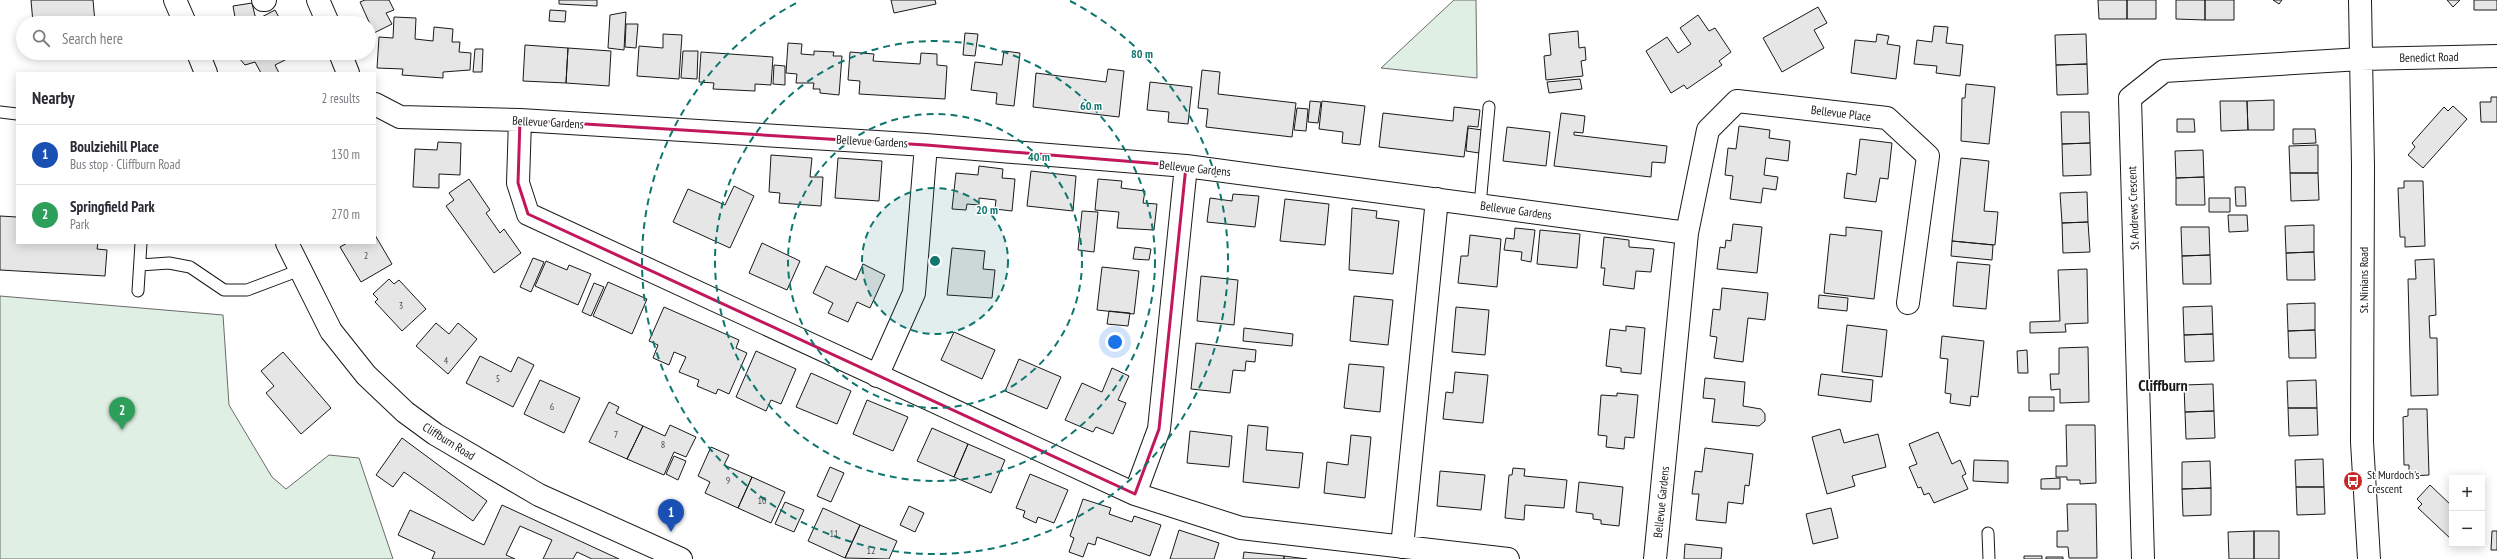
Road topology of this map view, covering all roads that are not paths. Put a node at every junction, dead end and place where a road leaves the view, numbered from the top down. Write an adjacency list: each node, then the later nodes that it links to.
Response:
1 (175, 0): 4 (street)
2 (318, 0): 5 (street)
3 (2360, 0): 7 (street, St. Ninians Road)
4 (182, 16)
5 (325, 16)
6 (2497, 56): 7 (street, Benedict Road)
7 (2361, 59): 36 (street, St Andrews Crescent); 37 (street, St. Ninians Road)
8 (201, 60): 10 (street)
9 (343, 60): 11 (street)
10 (206, 72)
11 (348, 72)
12 (376, 105): 16 (street, Bellevue Gardens)
13 (1489, 107): 20 (lane)
14 (0, 112): 15 (lane)
15 (16, 114)
16 (520, 120): 17 (street, Bellevue Gardens); 28 (street)
17 (926, 145): 18 (street, Bellevue Gardens); 28 (street)
18 (1186, 166): 19 (street, Bellevue Gardens); 29 (street)
19 (1437, 199): 20 (street, Bellevue Gardens); 31 (street)
20 (1480, 205): 21 (street, Bellevue Gardens)
21 (1687, 233): 27 (street, Bellevue Place); 34 (street, Bellevue Gardens)
22 (141, 244): 24 (lane)
23 (287, 244): 25 (street, Cliffburn Road)
24 (140, 265): 25 (lane); 26 (lane)
25 (300, 270): 32 (street, Cliffburn Road)
26 (138, 291)
27 (1908, 303)
28 (877, 376): 29 (street)
29 (1135, 494): 31 (street)
30 (1988, 533): 35 (lane)
31 (1402, 546): 33 (street)
32 (682, 559)
33 (1508, 559)
34 (1655, 559)
35 (1989, 559)
36 (2143, 559)
37 (2369, 559)

